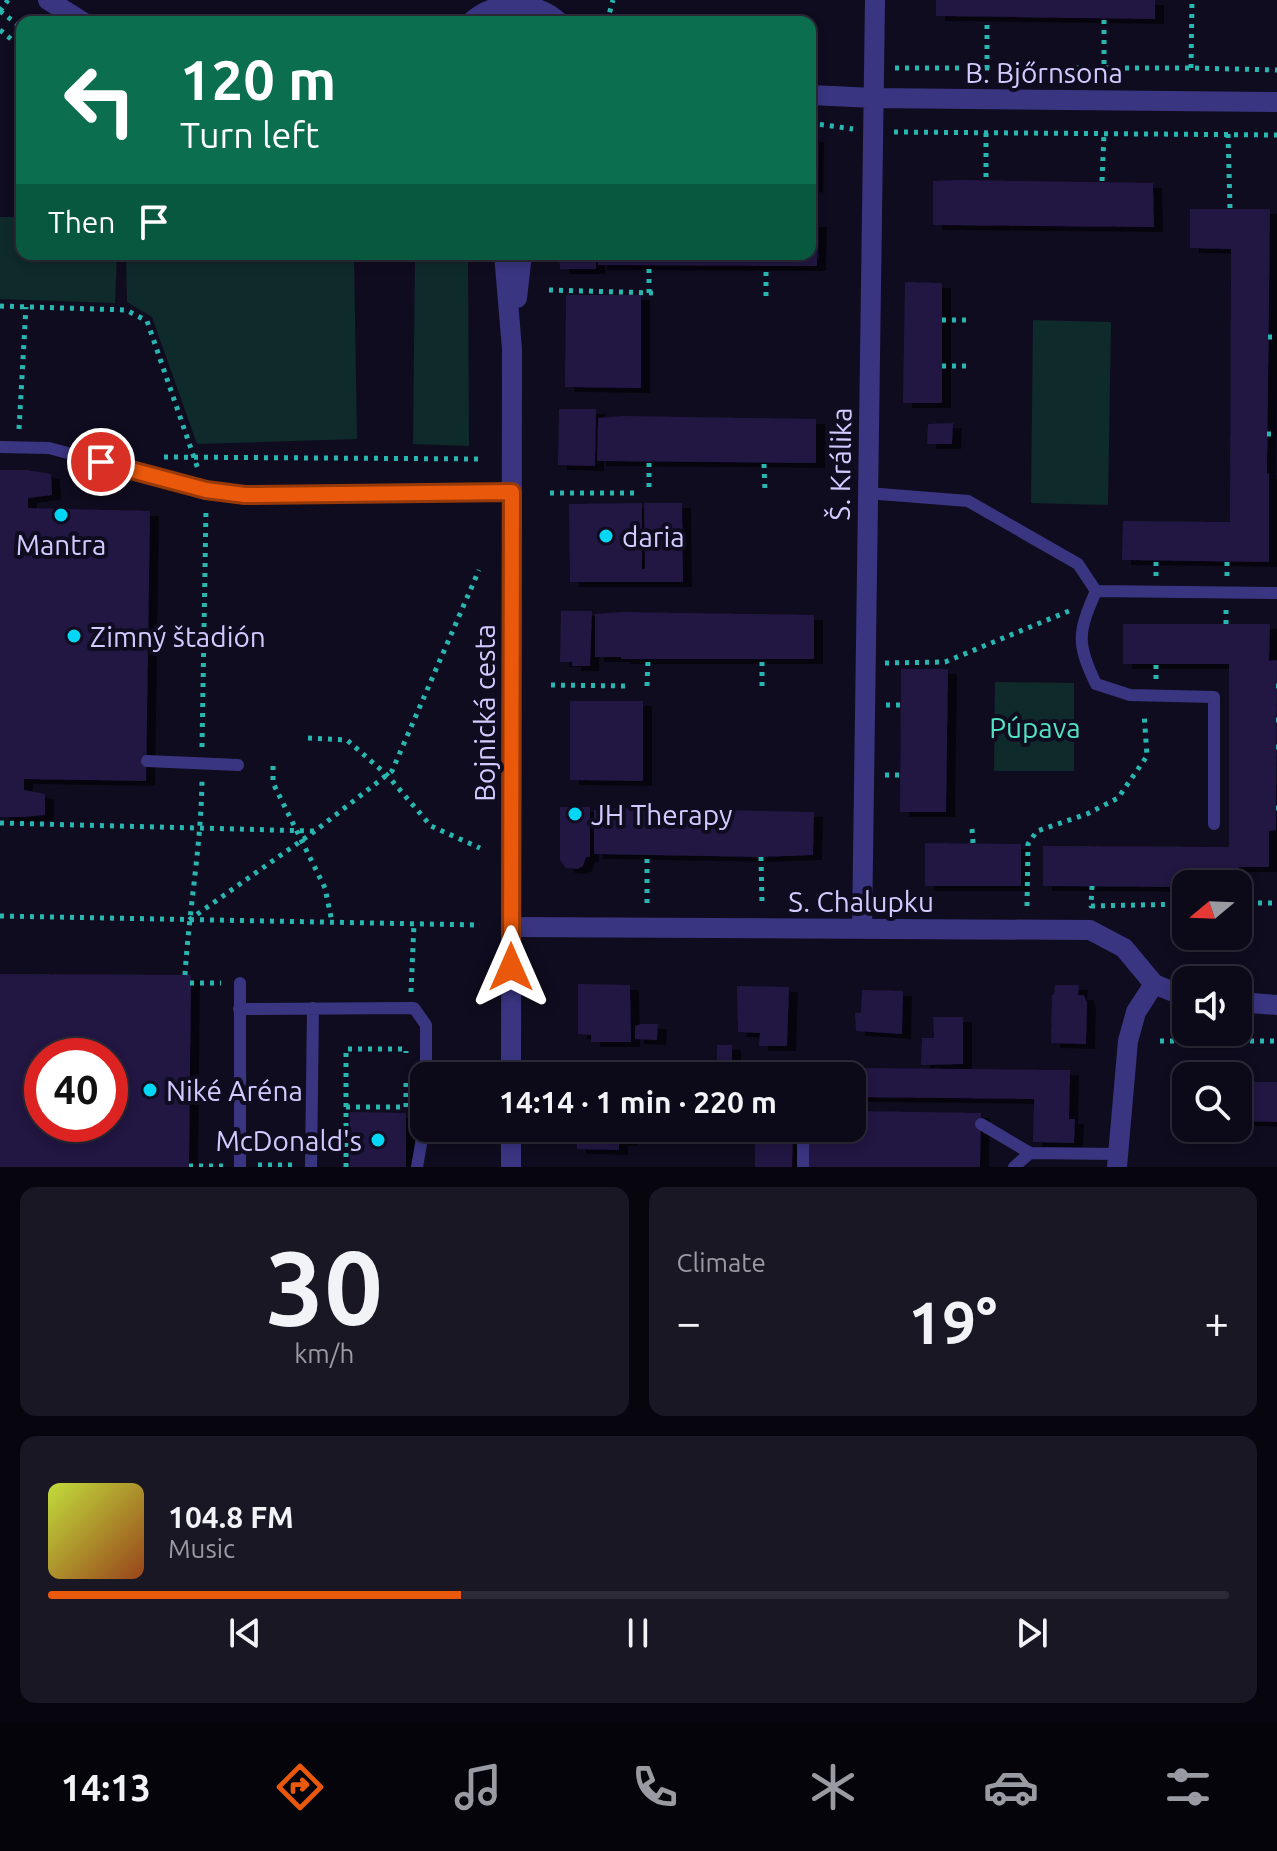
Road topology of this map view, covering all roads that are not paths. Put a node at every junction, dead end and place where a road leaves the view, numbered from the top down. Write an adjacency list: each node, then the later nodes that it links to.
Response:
1 (48, 0): 5 (street)
2 (875, 0): 9 (street, Š. Králika)
3 (493, 2): 4 (street); 6 (street)
4 (538, 3): 7 (street)
5 (73, 16)
6 (478, 16)
7 (555, 16)
8 (816, 95): 9 (street, B. Bjőrnsona)
9 (874, 98): 10 (street, B. Bjőrnsona); 16 (street, Š. Králika)
10 (1277, 102)
11 (505, 260): 13 (street, Bojnická cesta)
12 (521, 260): 13 (street, Bojnická cesta)
13 (512, 349): 15 (street, Bojnická cesta)
14 (0, 447): 15 (lane)
15 (512, 492): 22 (street, Bojnická cesta)
16 (867, 493): 18 (lane); 23 (street, Š. Králika)
17 (1277, 593): 18 (lane)
18 (1094, 597): 21 (lane)
19 (147, 761): 20 (lane)
20 (238, 765)
21 (1214, 824)
22 (511, 927): 23 (street, S. Chalupku); 32 (street, Bojnická cesta)
23 (862, 929): 25 (street, S. Chalupku)
24 (240, 983): 30 (lane)
25 (1154, 984): 26 (street, S. Chalupku); 38 (street)
26 (1172, 991)
27 (1252, 1003): 28 (street)
28 (1277, 1005)
29 (313, 1008): 30 (lane); 31 (lane); 40 (lane)
30 (239, 1009): 39 (lane)
31 (426, 1062)
32 (511, 1062)
33 (981, 1124): 37 (lane)
34 (421, 1142): 41 (lane)
35 (511, 1142): 42 (street)
36 (803, 1142): 43 (lane)
37 (1030, 1153): 38 (lane); 44 (lane)
38 (1117, 1160)
39 (240, 1166)
40 (311, 1166)
41 (417, 1167)
42 (511, 1167)
43 (803, 1167)
44 (1014, 1167)

